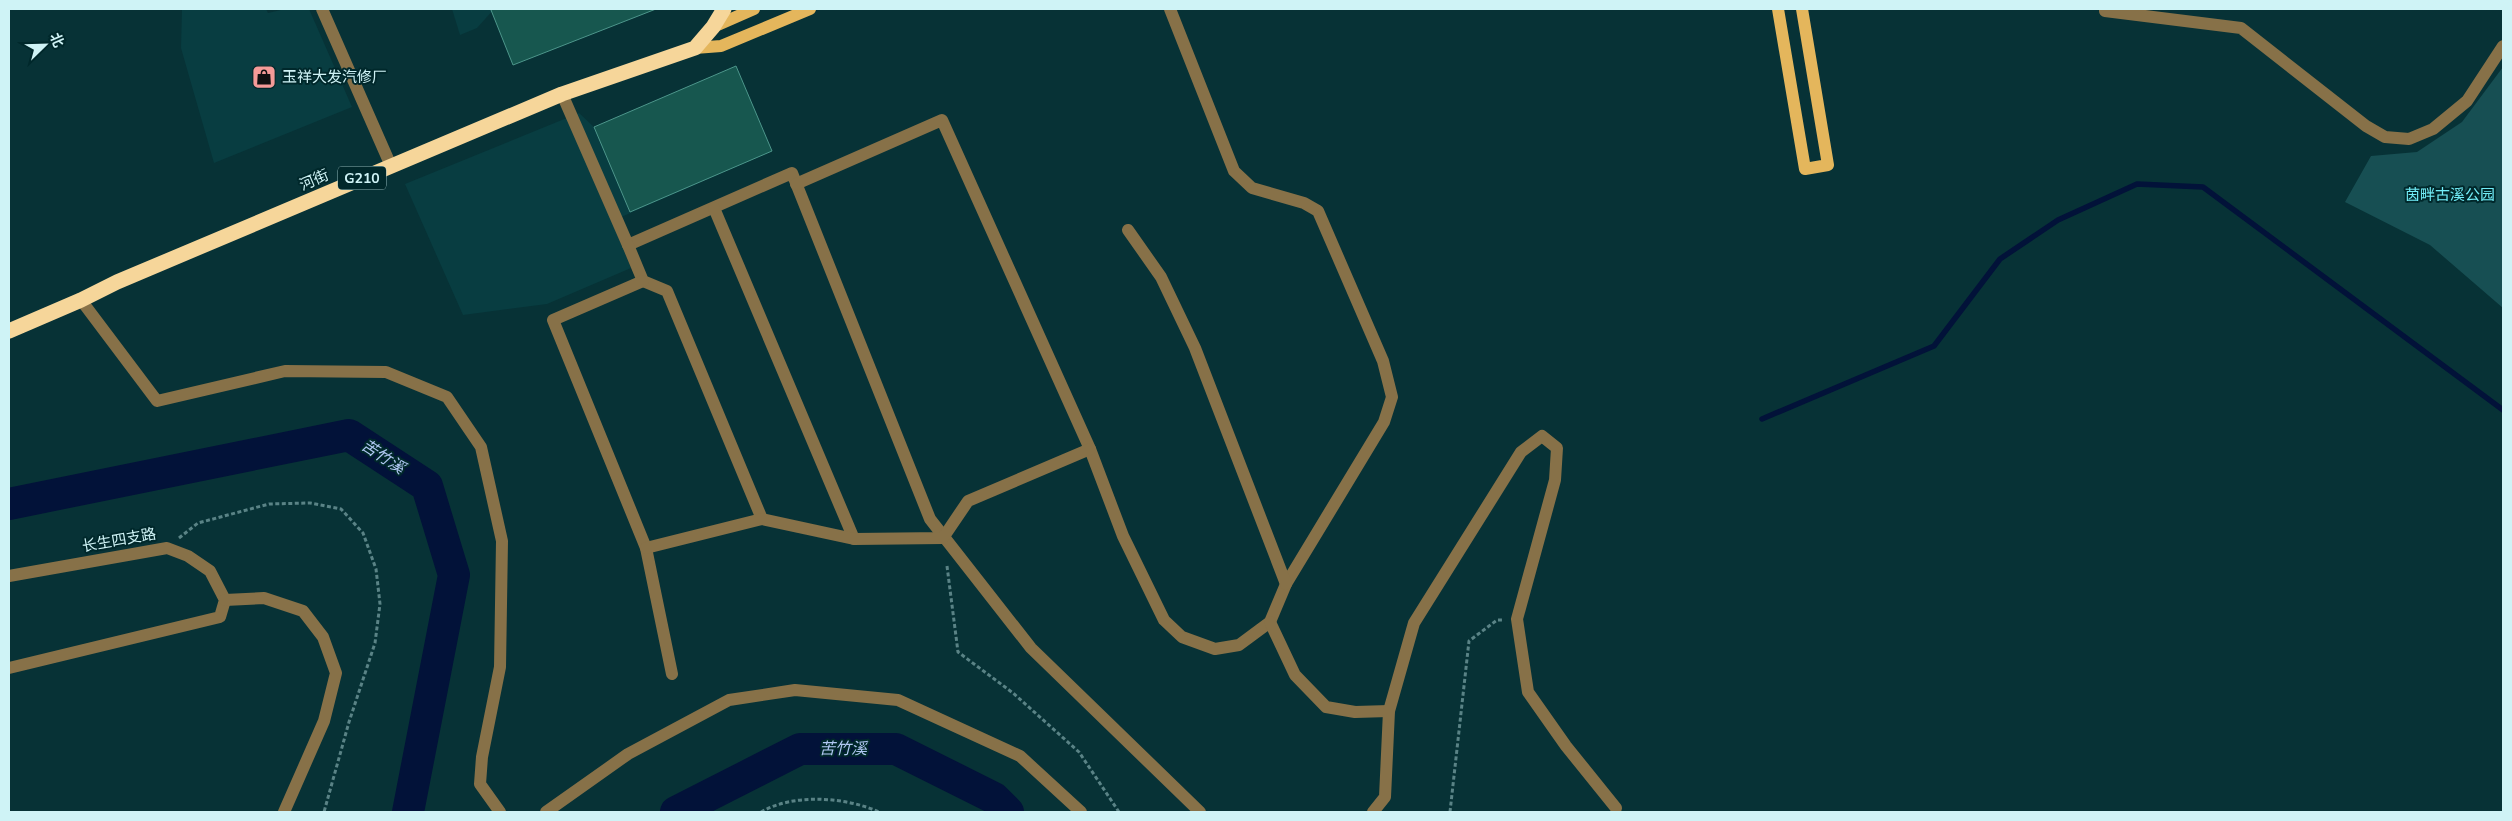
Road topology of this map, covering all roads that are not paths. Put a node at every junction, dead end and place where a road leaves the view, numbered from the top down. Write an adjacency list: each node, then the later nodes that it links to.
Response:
1 (322, 9): 13 (street)
2 (724, 9): 9 (highway)
3 (754, 9): 9 (main road)
4 (810, 9): 11 (main road)
5 (1170, 9): 27 (street)
6 (1778, 9): 7 (main road)
7 (1802, 9)
8 (2106, 11): 10 (street)
9 (713, 27): 11 (highway)
10 (2503, 46)
11 (695, 48): 12 (highway, 河街 / G210)
12 (562, 94): 13 (highway, 河街 / G210); 17 (street)
13 (391, 166): 19 (highway, 河街 / G210)
14 (796, 184): 15 (street); 21 (street); 23 (street)
15 (714, 208): 17 (street); 24 (street)
16 (1128, 230): 27 (street)
17 (628, 245): 18 (street)
18 (643, 281): 22 (street); 25 (street)
19 (82, 300): 20 (highway, 河街 / G210); 35 (street)
20 (9, 331)
21 (1090, 449): 23 (street); 29 (street)
22 (762, 520): 24 (street); 25 (street)
23 (943, 538): 24 (street); 38 (street)
24 (854, 539)
25 (646, 548): 31 (street)
26 (9, 576): 28 (street, 长生四支路)
27 (1286, 584): 29 (street)
28 (225, 600): 30 (street); 34 (street)
29 (1270, 622): 32 (street)
30 (9, 668)
31 (672, 674)
32 (1389, 711): 33 (street); 39 (street)
33 (1616, 808)
34 (284, 812)
35 (500, 812)
36 (546, 812): 37 (street)
37 (1081, 812)
38 (1200, 812)
39 (1373, 812)

